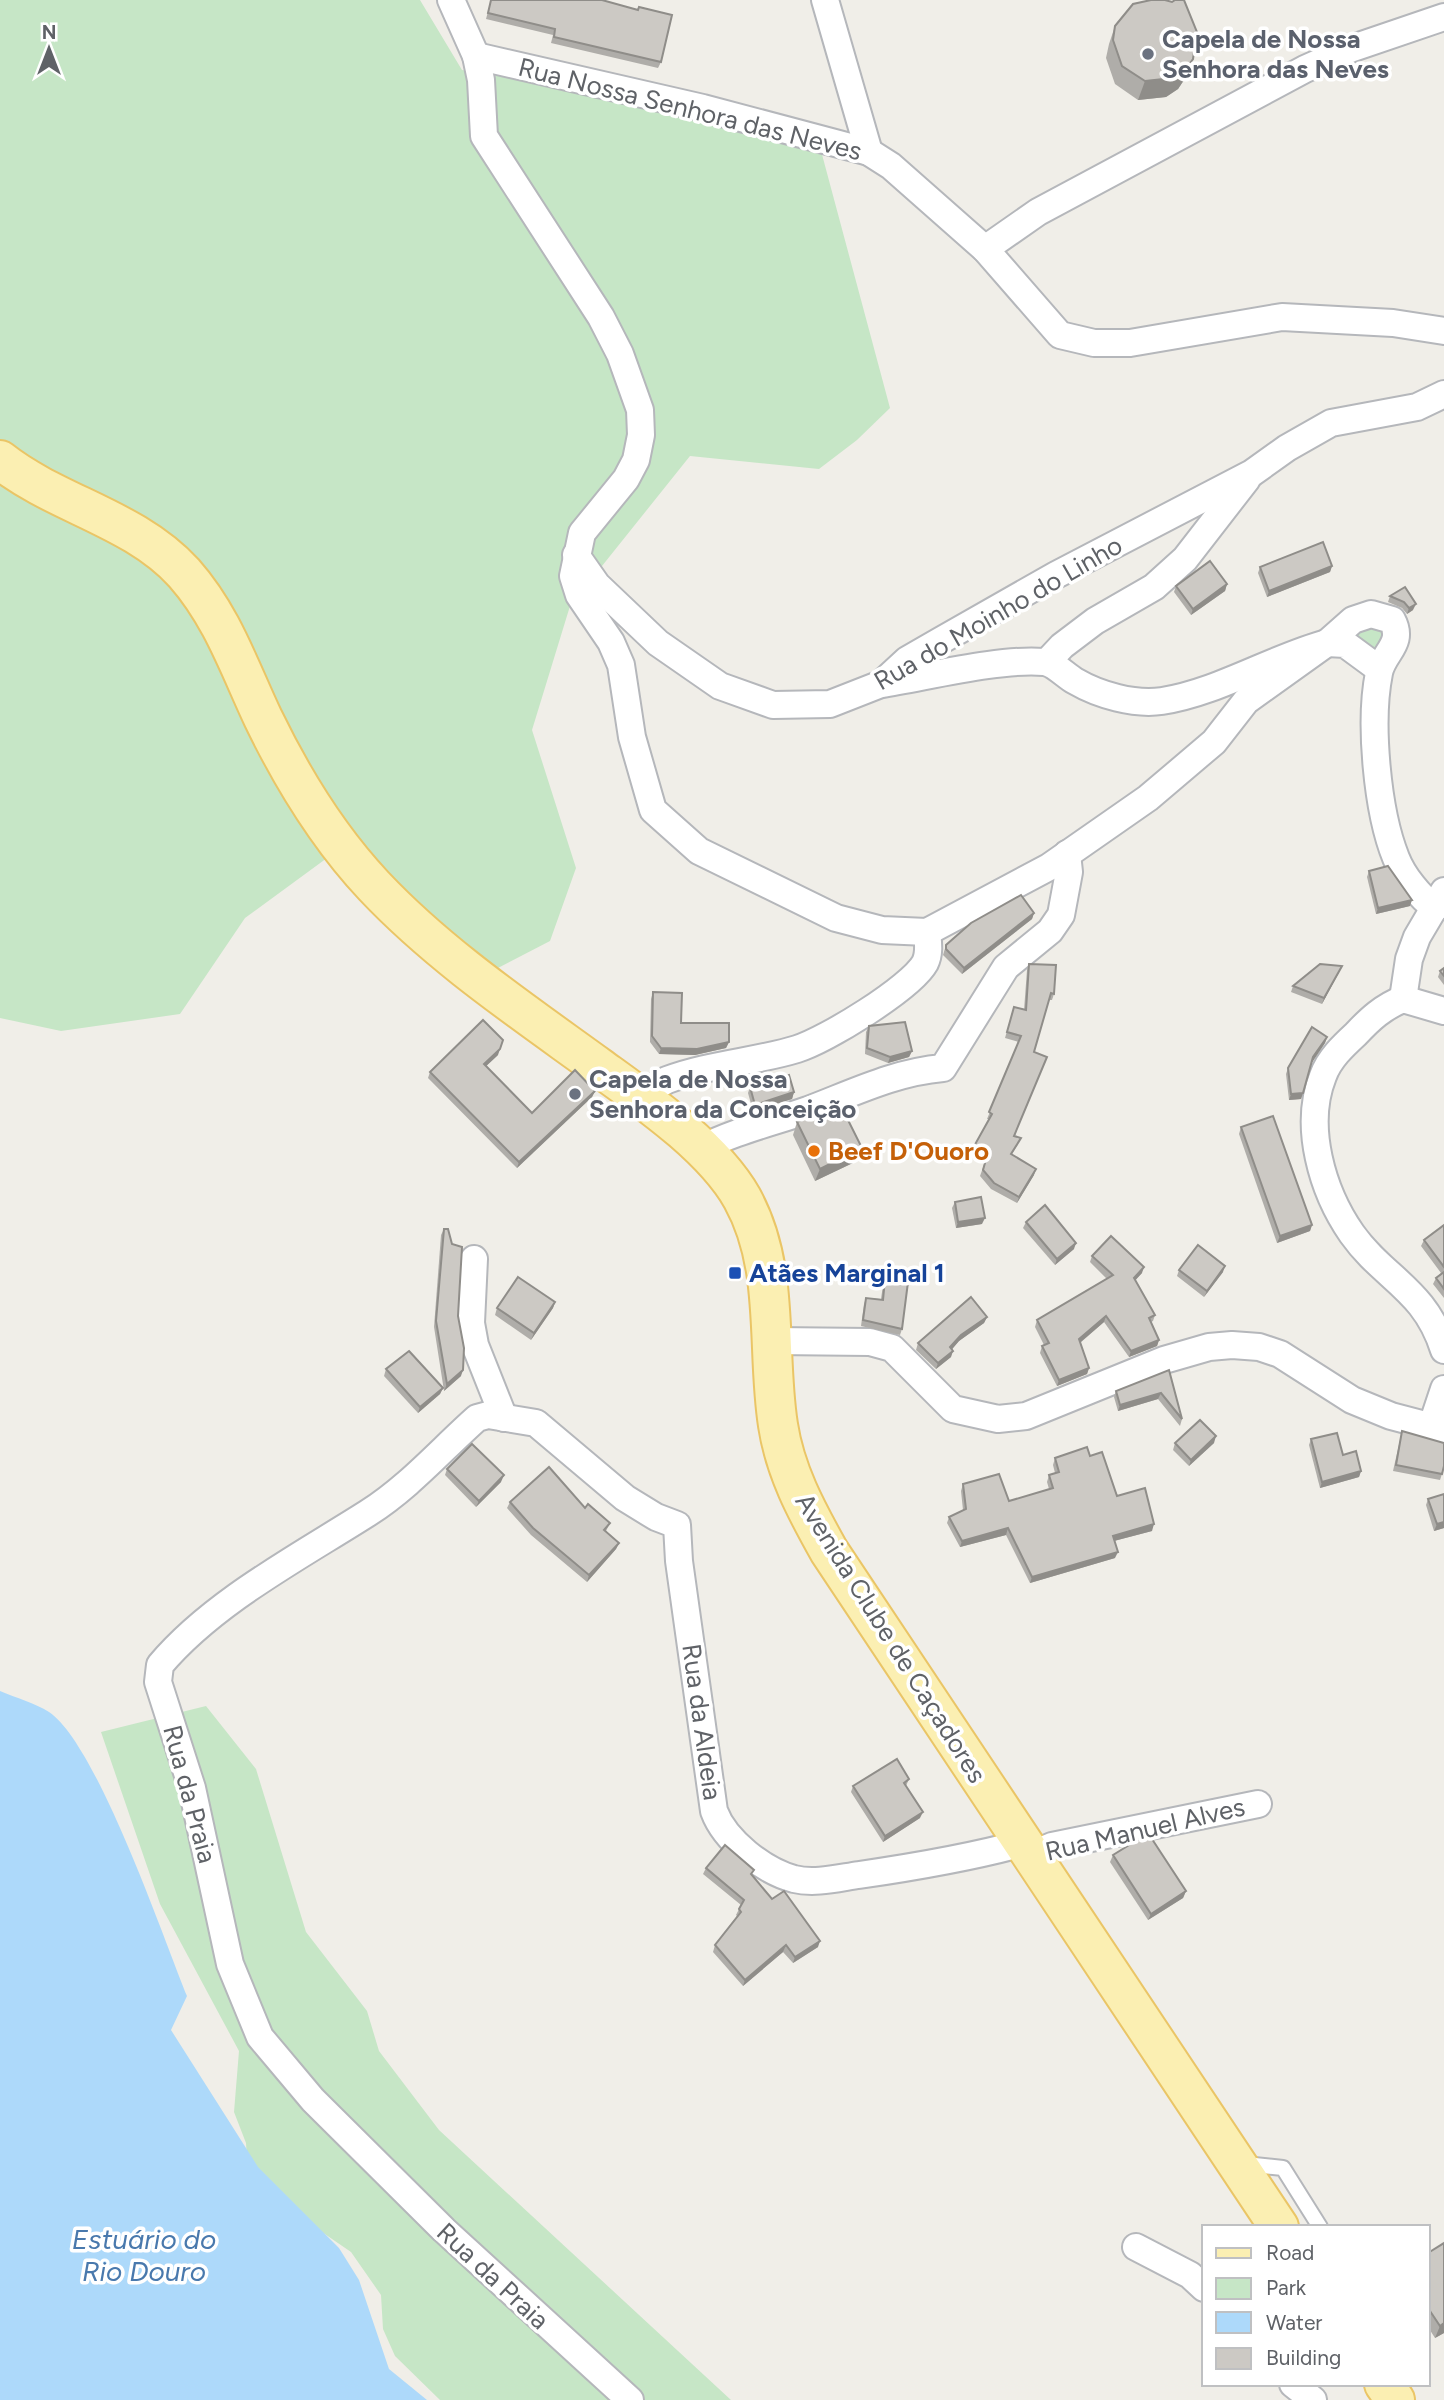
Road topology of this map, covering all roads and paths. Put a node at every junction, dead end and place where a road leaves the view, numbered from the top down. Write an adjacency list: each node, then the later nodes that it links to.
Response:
1 (451, 0): 4 (street)
2 (825, 0): 5 (street)
3 (1444, 17): 6 (street)
4 (475, 56): 5 (street, Rua Nossa Senhora das Neves); 11 (street)
5 (869, 152): 6 (street, Rua Nossa Senhora das Neves)
6 (985, 249): 7 (street, Rua Nossa Senhora das Neves)
7 (1444, 331)
8 (1444, 394): 10 (street, Rua do Moinho do Linho)
9 (0, 460): 21 (main road, Avenida Clube de Caçadores)
10 (1252, 473): 13 (street); 15 (street, Rua do Moinho do Linho)
11 (576, 555): 15 (street, Rua do Moinho do Linho); 18 (street)
12 (1327, 643): 13 (street); 14 (street); 14 (street); 16 (street)
13 (1047, 662): 15 (street)
14 (1379, 669): 17 (street)
15 (881, 684)
16 (1067, 854): 18 (street); 22 (street)
17 (1440, 900): 19 (street)
18 (927, 932): 21 (street)
19 (1403, 999): 20 (street); 25 (street)
20 (1444, 1011)
21 (640, 1097): 22 (main road, Avenida Clube de Caçadores)
22 (701, 1149): 24 (main road, Avenida Clube de Caçadores)
23 (474, 1259): 27 (street)
24 (774, 1341): 28 (street); 31 (main road, Avenida Clube de Caçadores)
25 (1444, 1350)
26 (1444, 1389): 28 (street)
27 (503, 1418): 29 (street, Rua da Praia); 39 (street, Rua da Praia)
28 (1438, 1429)
29 (677, 1525): 32 (street, Rua da Aldeia)
30 (1258, 1804): 31 (street, Rua Manuel Alves)
31 (1027, 1849): 32 (street, Rua Manuel Alves); 33 (main road, Avenida Clube de Caçadores)
32 (793, 1879)
33 (1237, 2164): 34 (main road, Avenida Clube de Caçadores); 35 (lane)
34 (1278, 2225)
35 (1319, 2225)
36 (1136, 2247): 37 (street)
37 (1202, 2286)
38 (1295, 2386): 40 (street)
39 (630, 2400)
40 (1312, 2400)

